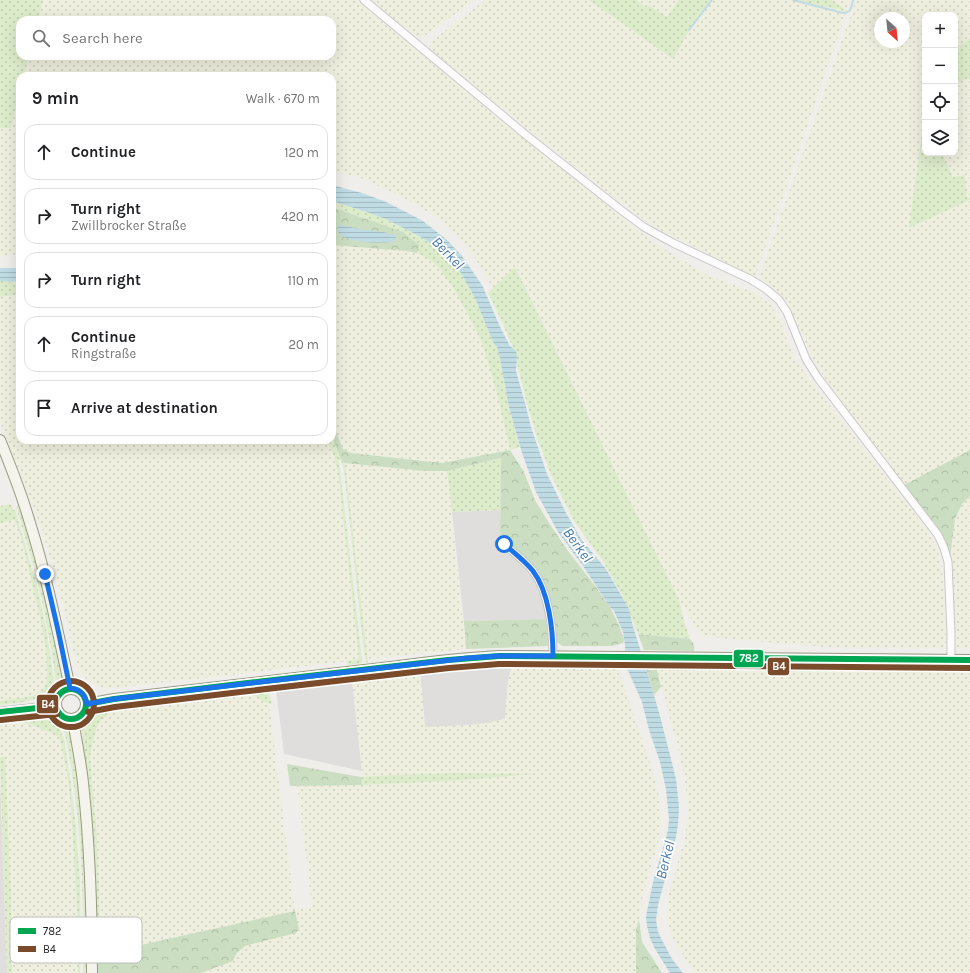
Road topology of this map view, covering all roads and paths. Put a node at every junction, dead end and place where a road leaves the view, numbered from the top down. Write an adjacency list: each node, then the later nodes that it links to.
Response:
1 (364, 0): 5 (street)
2 (0, 440): 7 (main road)
3 (504, 544): 4 (street)
4 (553, 656): 5 (main road); 8 (main road)
5 (950, 660): 6 (main road)
6 (970, 660)
7 (70, 688): 8 (main road); 9 (main road)
8 (87, 704): 11 (main road)
9 (56, 706): 10 (street); 11 (main road)
10 (0, 712)
11 (73, 719): 12 (main road)
12 (92, 917)

